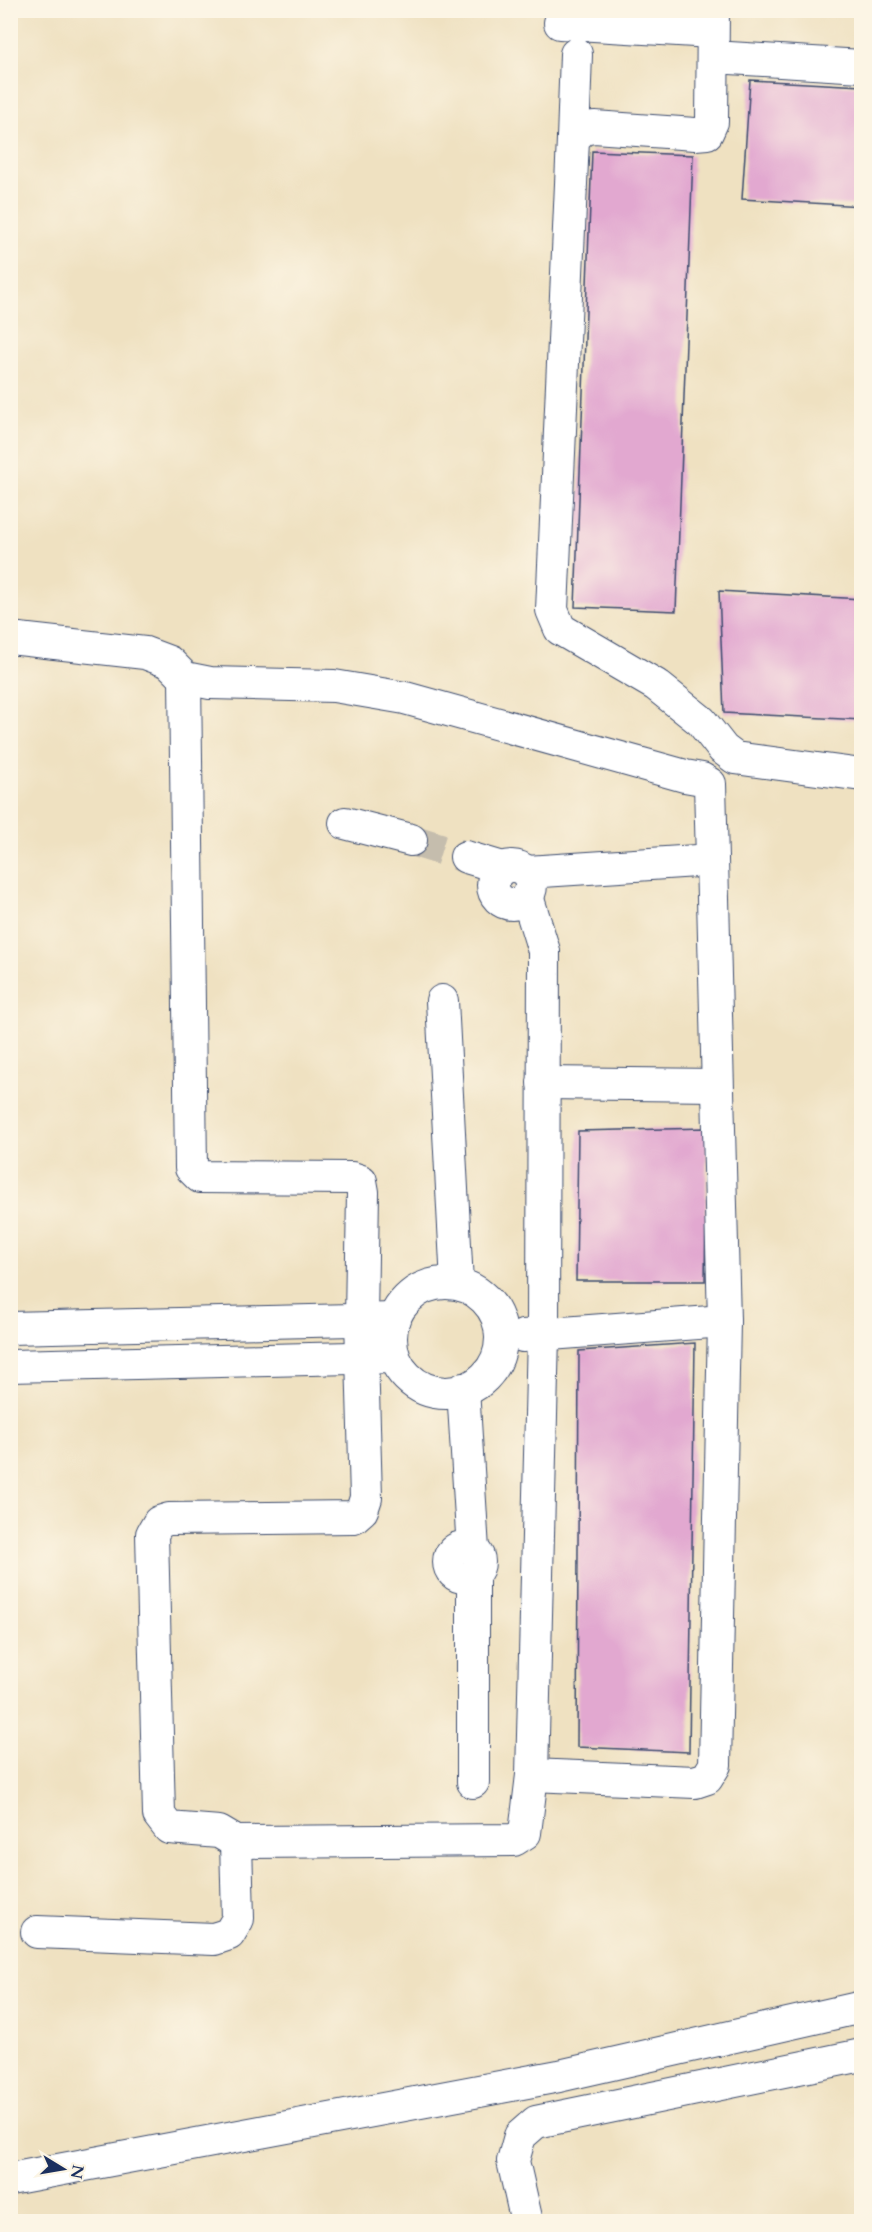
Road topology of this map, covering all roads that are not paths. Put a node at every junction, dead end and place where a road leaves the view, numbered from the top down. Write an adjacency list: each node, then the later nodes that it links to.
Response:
1 (560, 23): 2 (street)
2 (712, 33): 4 (street); 5 (street)
3 (576, 54): 5 (street)
4 (861, 66)
5 (573, 139): 8 (street)
6 (10, 638): 7 (street)
7 (185, 678): 12 (street); 19 (street)
8 (861, 775)
9 (345, 823): 10 (street)
10 (411, 840)
11 (466, 857): 13 (street)
12 (712, 860): 13 (street); 16 (street)
13 (519, 879): 15 (street)
14 (442, 1001): 17 (street)
15 (543, 1083): 16 (street); 22 (street)
16 (717, 1085): 20 (street)
17 (457, 1283): 18 (street); 23 (street)
18 (394, 1319): 19 (street); 24 (street)
19 (361, 1320): 21 (street); 25 (street)
20 (724, 1321): 22 (street); 28 (street)
21 (10, 1328)
22 (543, 1335): 23 (street); 28 (street)
23 (501, 1338): 27 (street)
24 (394, 1357): 25 (street); 27 (street)
25 (362, 1358): 26 (street); 30 (street)
26 (10, 1366)
27 (463, 1389): 29 (street)
28 (532, 1775): 30 (street)
29 (473, 1782)
30 (236, 1842): 31 (street)
31 (37, 1932)
32 (861, 2007): 34 (street)
33 (861, 2055): 35 (street)
34 (10, 2179)
35 (527, 2222)

